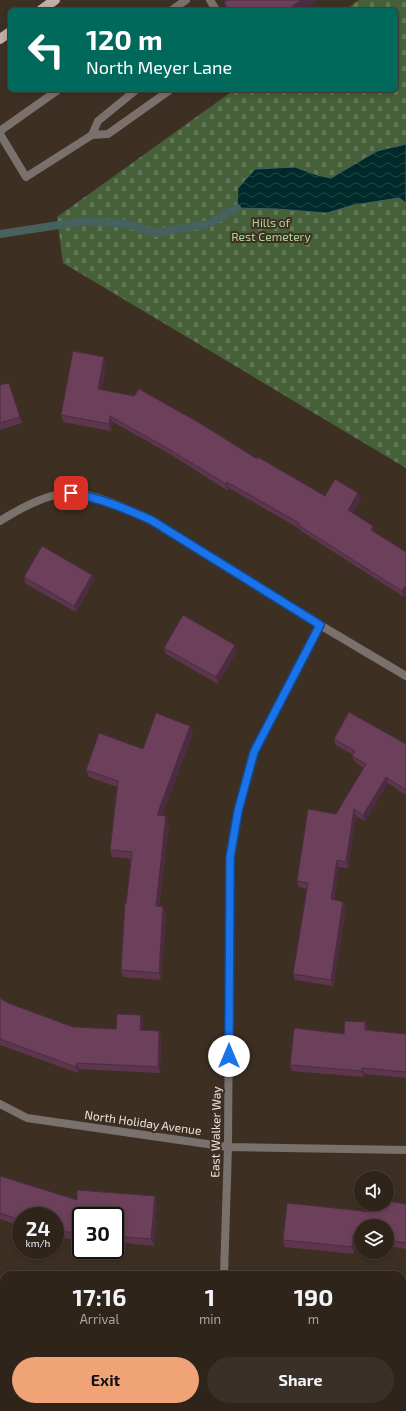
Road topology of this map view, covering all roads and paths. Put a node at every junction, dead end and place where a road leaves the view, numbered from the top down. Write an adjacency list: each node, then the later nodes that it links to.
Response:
1 (55, 0): 3 (main road)
2 (186, 0): 4 (street)
3 (44, 8)
4 (175, 8)
5 (55, 92): 8 (street)
6 (134, 92): 10 (street)
7 (167, 92): 10 (street)
8 (0, 130)
9 (0, 134): 10 (street)
10 (92, 135)
11 (0, 520): 12 (street)
12 (320, 625): 13 (street); 15 (street, East Walker Way)
13 (406, 676)
14 (0, 1104): 15 (street, North Holiday Avenue)
15 (228, 1147): 16 (street, North Holiday Avenue); 17 (street, East Walker Way)
16 (406, 1150)
17 (224, 1271)

